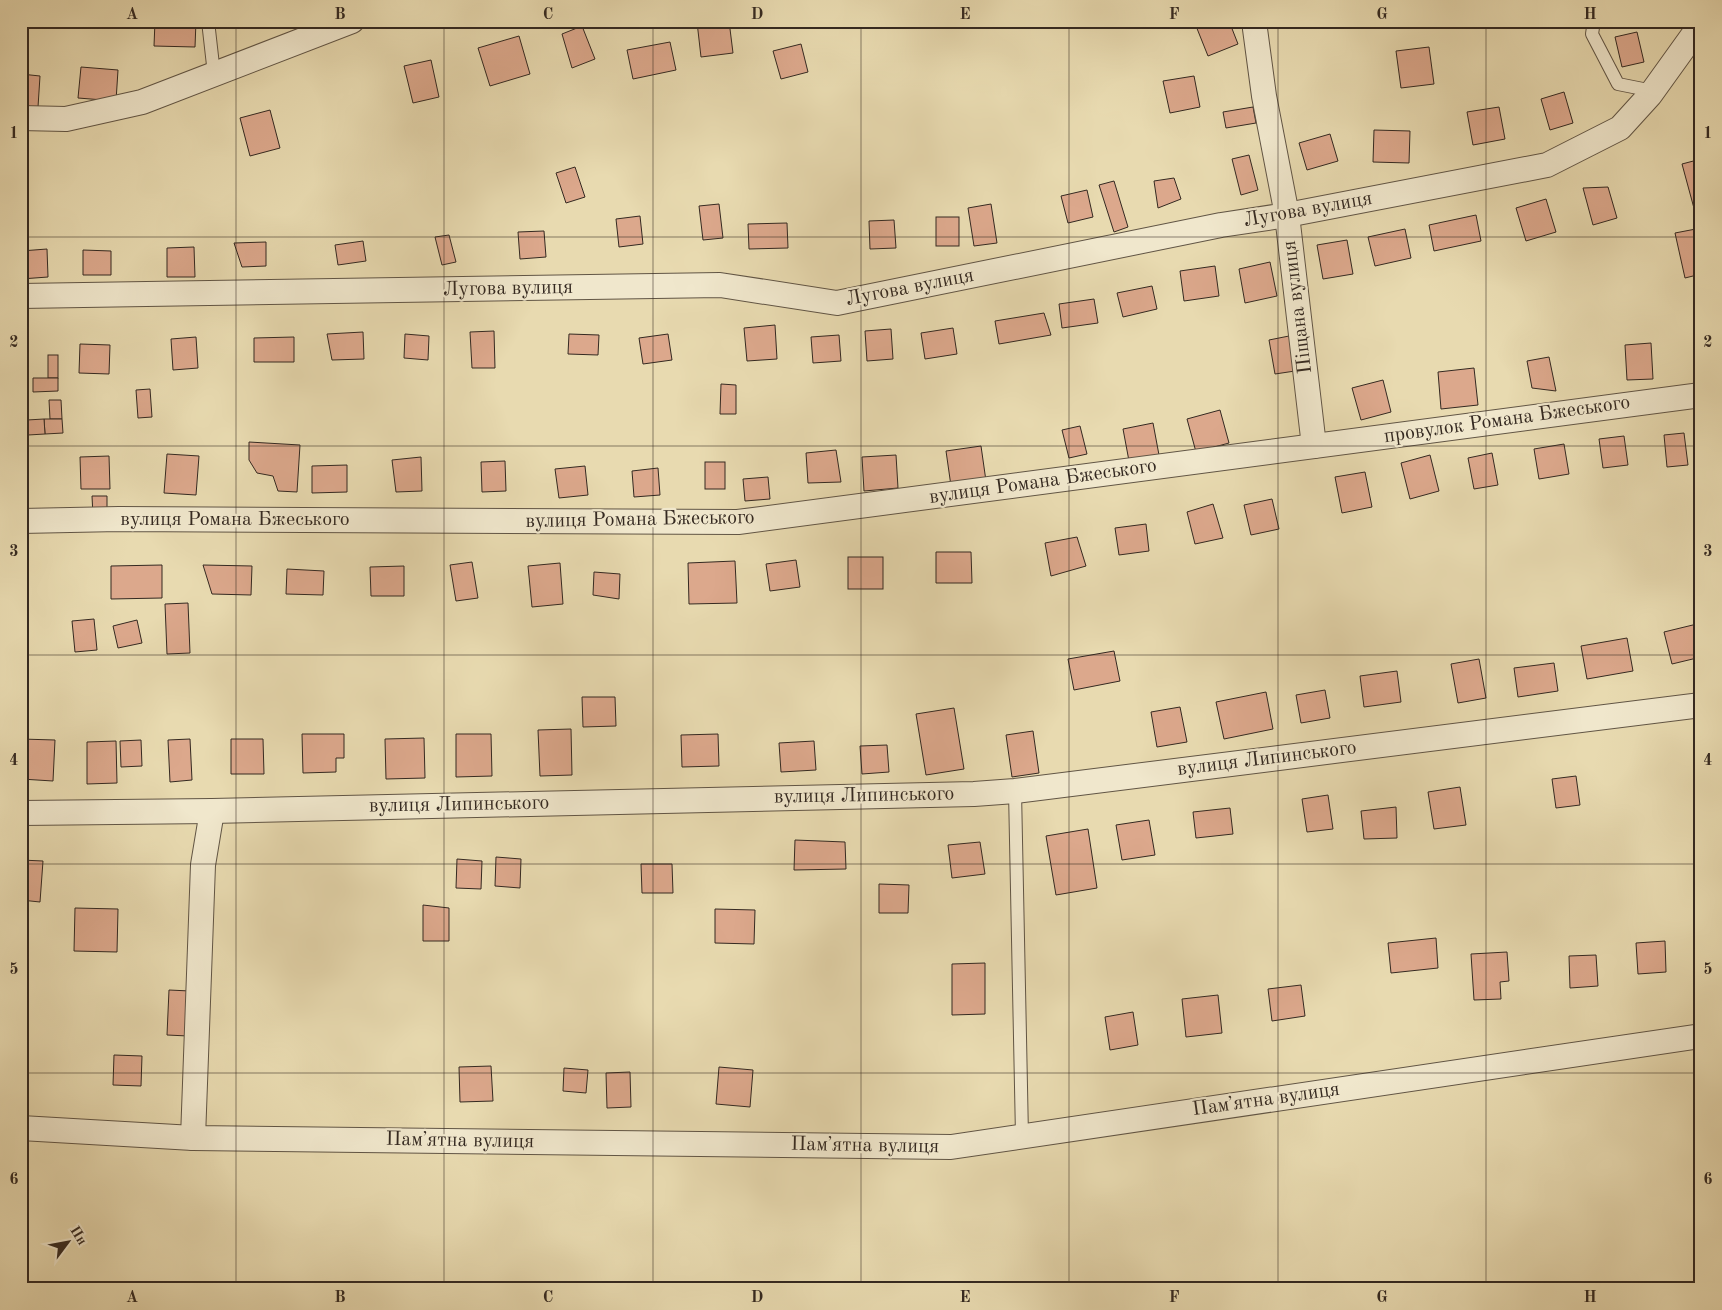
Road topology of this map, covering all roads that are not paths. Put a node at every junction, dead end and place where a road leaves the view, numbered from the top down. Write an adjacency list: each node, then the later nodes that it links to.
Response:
1 (208, 21): 6 (lane)
2 (352, 21): 6 (street)
3 (1256, 21): 9 (street, Піщана вулиця)
4 (1594, 21): 7 (lane)
5 (1701, 24): 7 (street, Лугова вулиця)
6 (214, 74): 8 (street)
7 (1653, 91): 9 (street, Лугова вулиця)
8 (21, 118)
9 (1287, 215): 10 (street, Лугова вулиця); 12 (street, Піщана вулиця)
10 (21, 296)
11 (1701, 394): 12 (street, провулок Романа Бжеського)
12 (1314, 446): 13 (street, вулиця Романа Бжеського)
13 (21, 521)
14 (1701, 705): 15 (street, вулиця Липинського)
15 (1015, 791): 16 (street, вулиця Липинського); 20 (lane)
16 (212, 811): 17 (street, вулиця Липинського); 21 (street)
17 (21, 813)
18 (1701, 1036): 20 (street, Памʼятна вулиця)
19 (21, 1128): 21 (street, Памʼятна вулиця)
20 (1022, 1136): 21 (street, Памʼятна вулиця)
21 (194, 1138)

